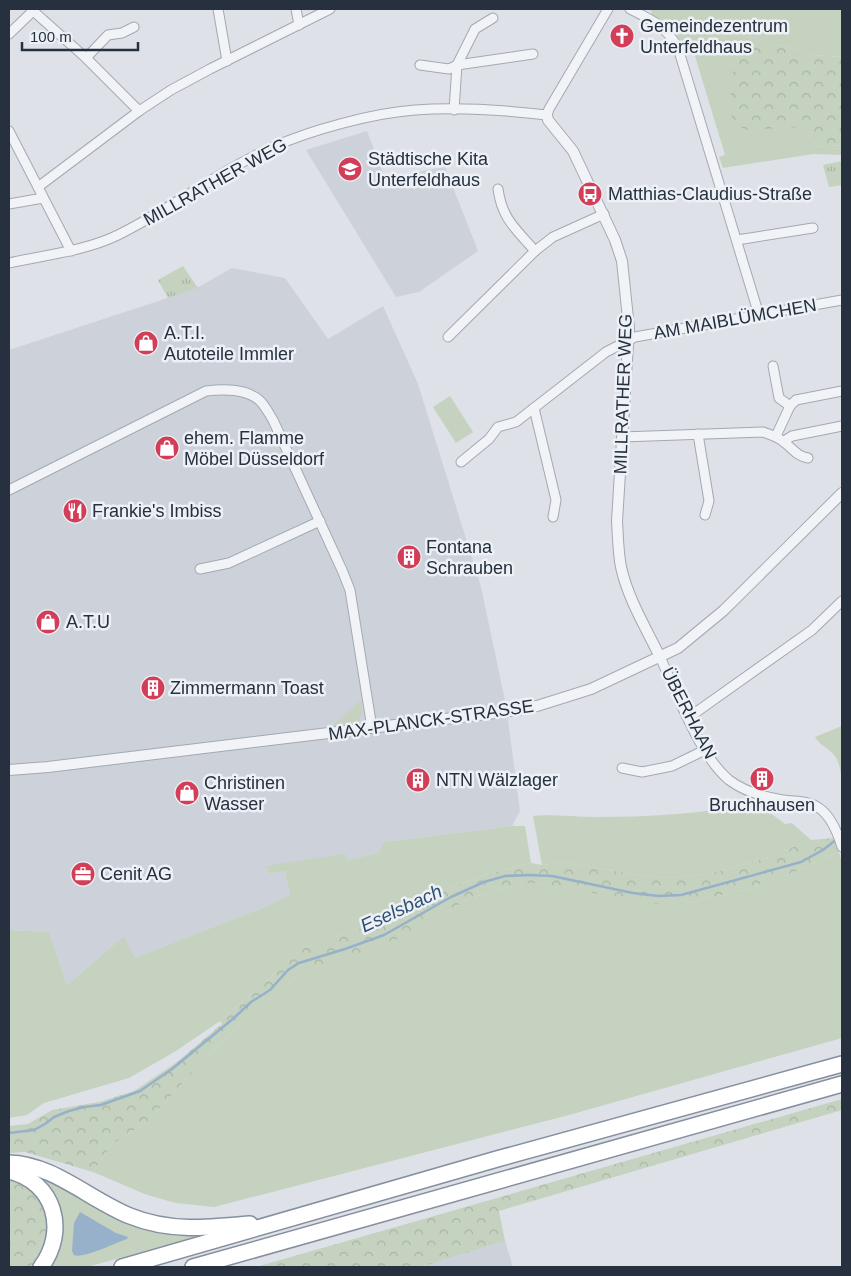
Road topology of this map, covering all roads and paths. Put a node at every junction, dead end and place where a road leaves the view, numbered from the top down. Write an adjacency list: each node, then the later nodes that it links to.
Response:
1 (33, 9): 10 (street); 12 (street)
2 (218, 9): 13 (street)
3 (296, 9): 8 (street)
4 (330, 9): 8 (street)
5 (608, 9): 18 (street)
6 (630, 9): 26 (street)
7 (493, 18): 15 (street)
8 (298, 25): 13 (street)
9 (134, 28): 12 (street)
10 (9, 34)
11 (532, 54): 15 (street)
12 (86, 58): 17 (street)
13 (227, 61): 17 (street)
14 (420, 65): 15 (street)
15 (457, 65): 16 (street)
16 (454, 110): 18 (street, MILLRATHER WEG); 27 (street, MILLRATHER WEG)
17 (139, 111): 20 (street)
18 (547, 115): 24 (street, MILLRATHER WEG)
19 (9, 131): 20 (street)
20 (38, 187): 22 (street)
21 (498, 189): 28 (street)
22 (44, 198): 23 (street); 27 (street)
23 (9, 204)
24 (604, 214): 28 (street); 33 (street, MILLRATHER WEG)
25 (813, 228): 26 (street)
26 (737, 240): 31 (street)
27 (71, 251): 29 (street, MILLRATHER WEG)
28 (535, 251): 32 (street)
29 (9, 263)
30 (842, 300): 31 (street, AM MAIBLÜMCHEN)
31 (759, 315): 33 (street, AM MAIBLÜMCHEN)
32 (448, 337)
33 (628, 340): 37 (street, AM MAIBLÜMCHEN); 41 (street, MILLRATHER WEG)
34 (773, 366): 36 (street)
35 (842, 391): 36 (street)
36 (790, 406): 40 (street)
37 (534, 408): 44 (street, AM MAIBLÜMCHEN); 48 (street)
38 (842, 426): 42 (street)
39 (698, 434): 40 (street); 41 (street); 47 (street)
40 (776, 436): 42 (street)
41 (622, 437): 52 (street, MILLRATHER WEG)
42 (784, 442): 43 (street)
43 (808, 458)
44 (460, 462)
45 (9, 490): 49 (street)
46 (842, 493): 52 (street, MAX-PLANCK-STRASSE)
47 (705, 515)
48 (553, 517)
49 (320, 521): 50 (street); 54 (street)
50 (200, 569)
51 (842, 601): 53 (street)
52 (660, 657): 53 (street, ÜBERHAAN); 54 (street, MAX-PLANCK-STRASSE)
53 (688, 718): 55 (street, ÜBERHAAN)
54 (372, 728): 57 (street, MAX-PLANCK-STRASSE)
55 (705, 750): 56 (street); 58 (street, ÜBERHAAN)
56 (622, 768)
57 (9, 770)
58 (840, 840)
59 (842, 1064): 63 (highway)
60 (842, 1084): 64 (highway)
61 (9, 1163): 63 (highway)
62 (9, 1171): 65 (highway)
63 (289, 1220): 66 (highway)
64 (269, 1246): 67 (highway); 68 (highway)
65 (41, 1267)
66 (122, 1267)
67 (193, 1267)
68 (216, 1267)

